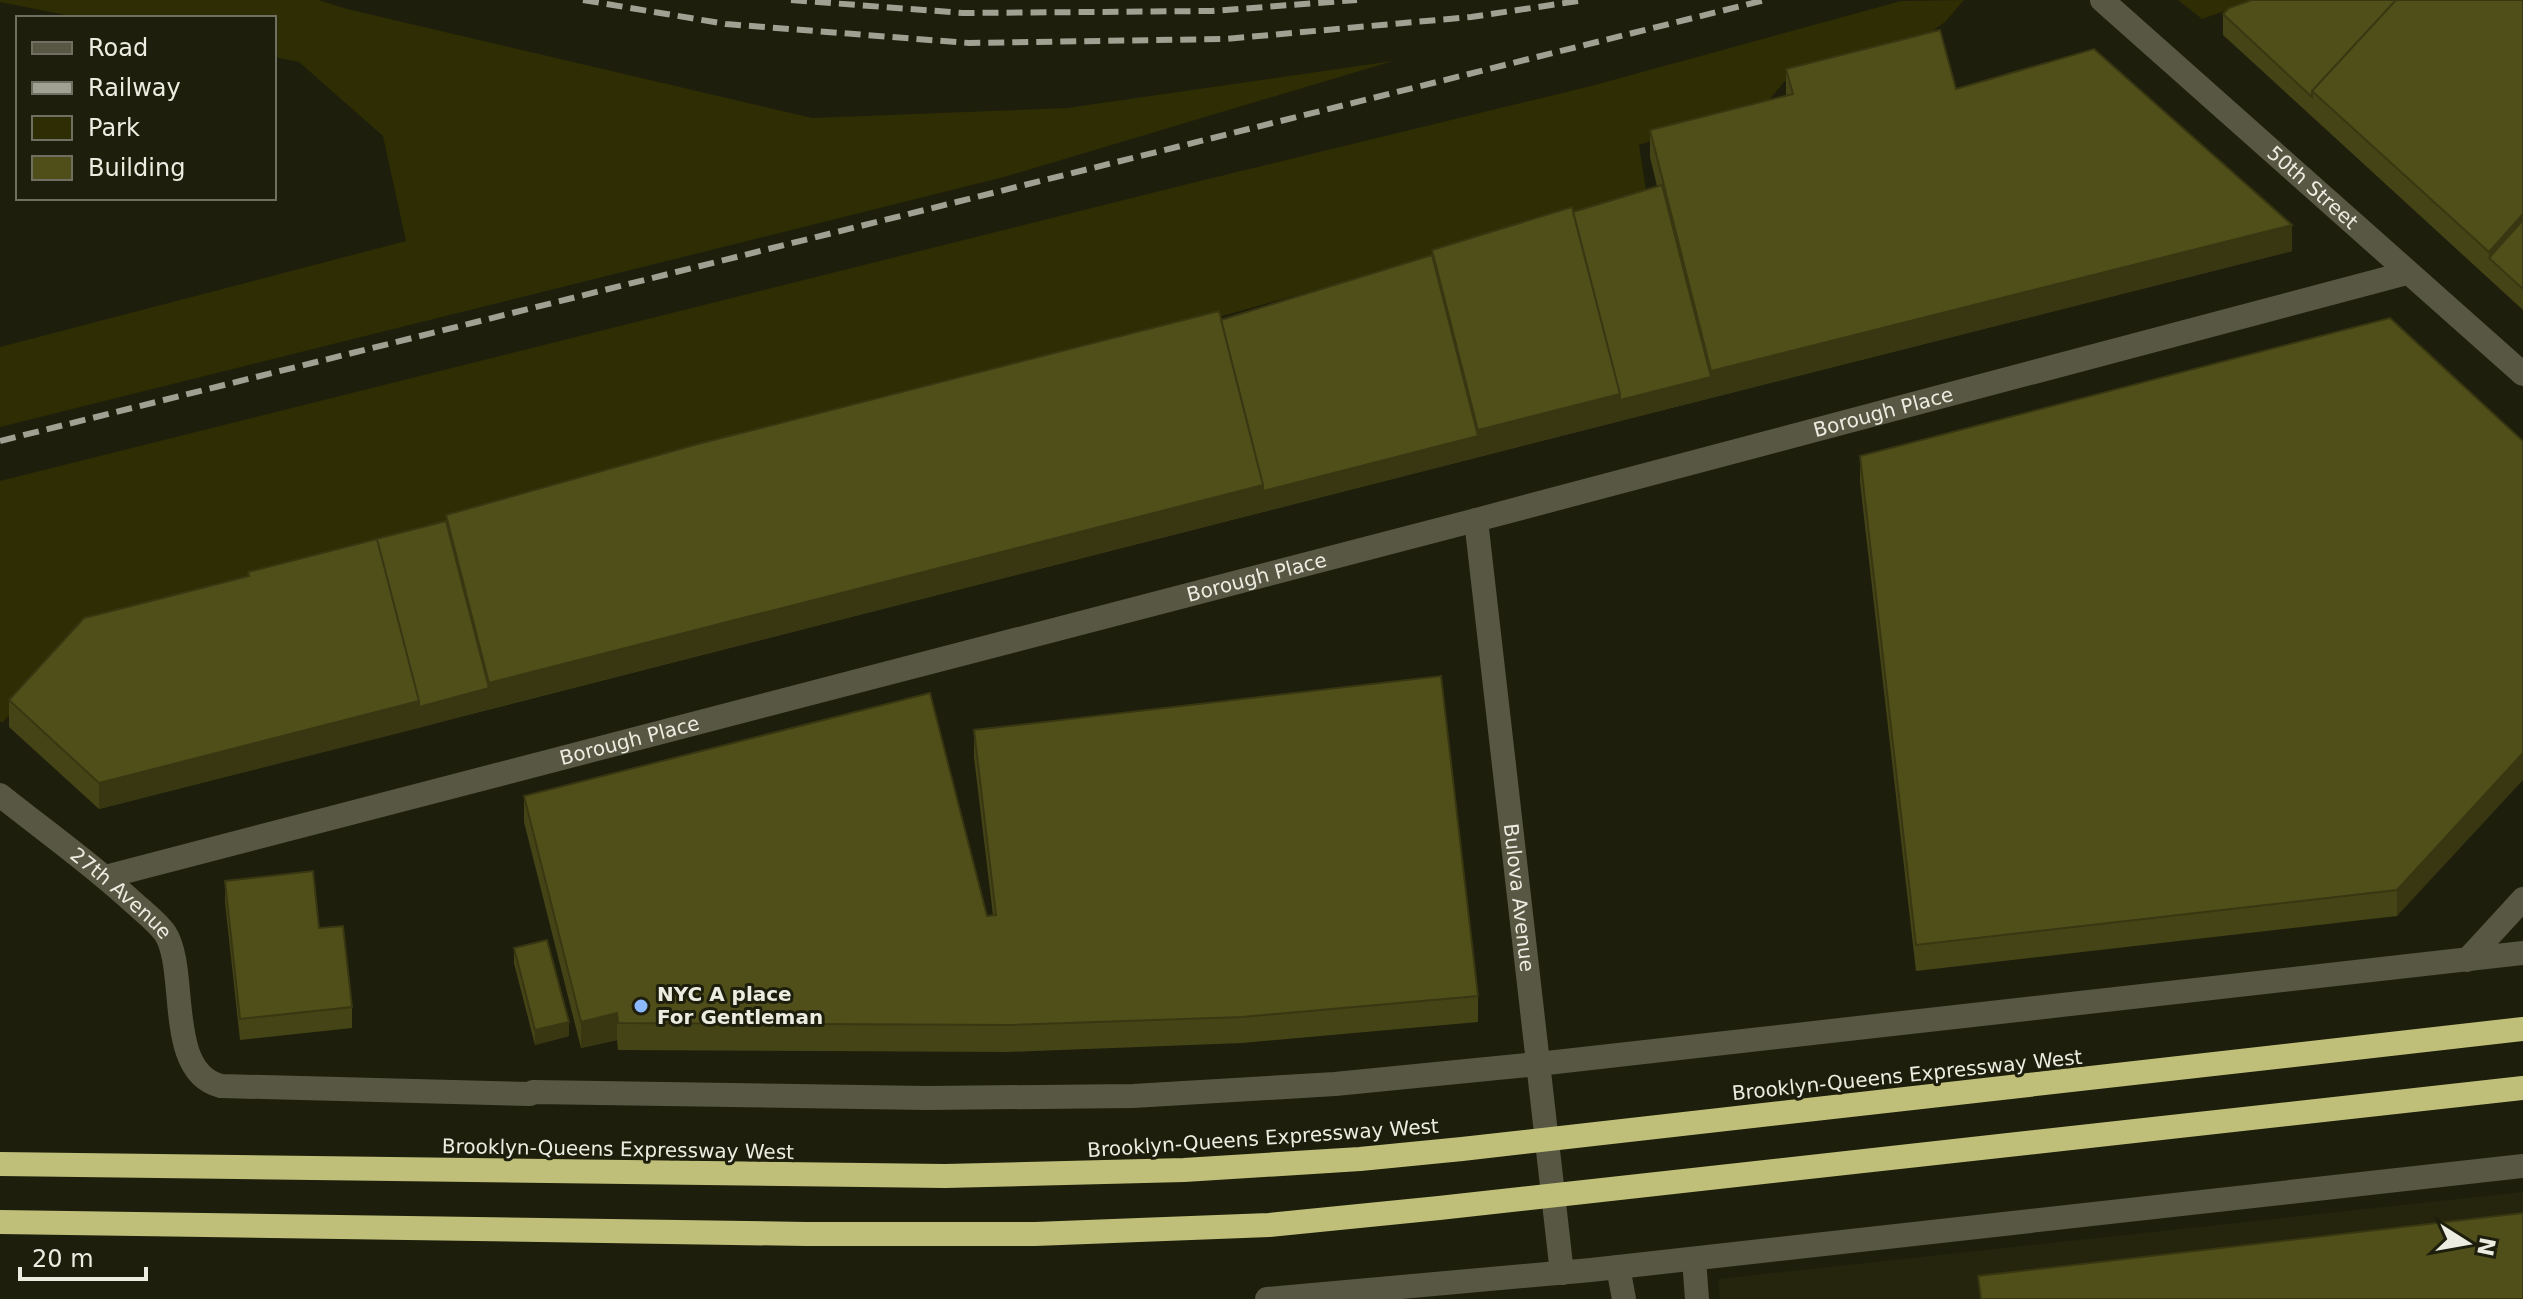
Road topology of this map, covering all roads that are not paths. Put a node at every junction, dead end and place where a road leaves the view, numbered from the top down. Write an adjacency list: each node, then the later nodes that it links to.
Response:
1 (2102, 0): 2 (street, 50th Street)
2 (2407, 273): 3 (street, 50th Street); 4 (street, Borough Place)
3 (2523, 374)
4 (1476, 520): 6 (street, Borough Place); 11 (street, Bulova Avenue)
5 (0, 795): 6 (street, 27th Avenue)
6 (105, 877): 11 (street, 27th Avenue)
7 (2523, 899): 9 (street)
8 (2523, 953): 9 (street)
9 (2467, 960): 11 (street)
10 (2523, 1029): 13 (highway, Brooklyn-Queens Expressway West)
11 (1538, 1064): 18 (street, Bulova Avenue)
12 (2523, 1088): 15 (highway)
13 (0, 1164)
14 (2523, 1166): 16 (street)
15 (0, 1222)
16 (1694, 1259): 17 (street); 21 (street)
17 (1618, 1267): 18 (street); 20 (street)
18 (1550, 1283): 19 (street)
19 (1267, 1299)
20 (1624, 1299)
21 (1697, 1299)

